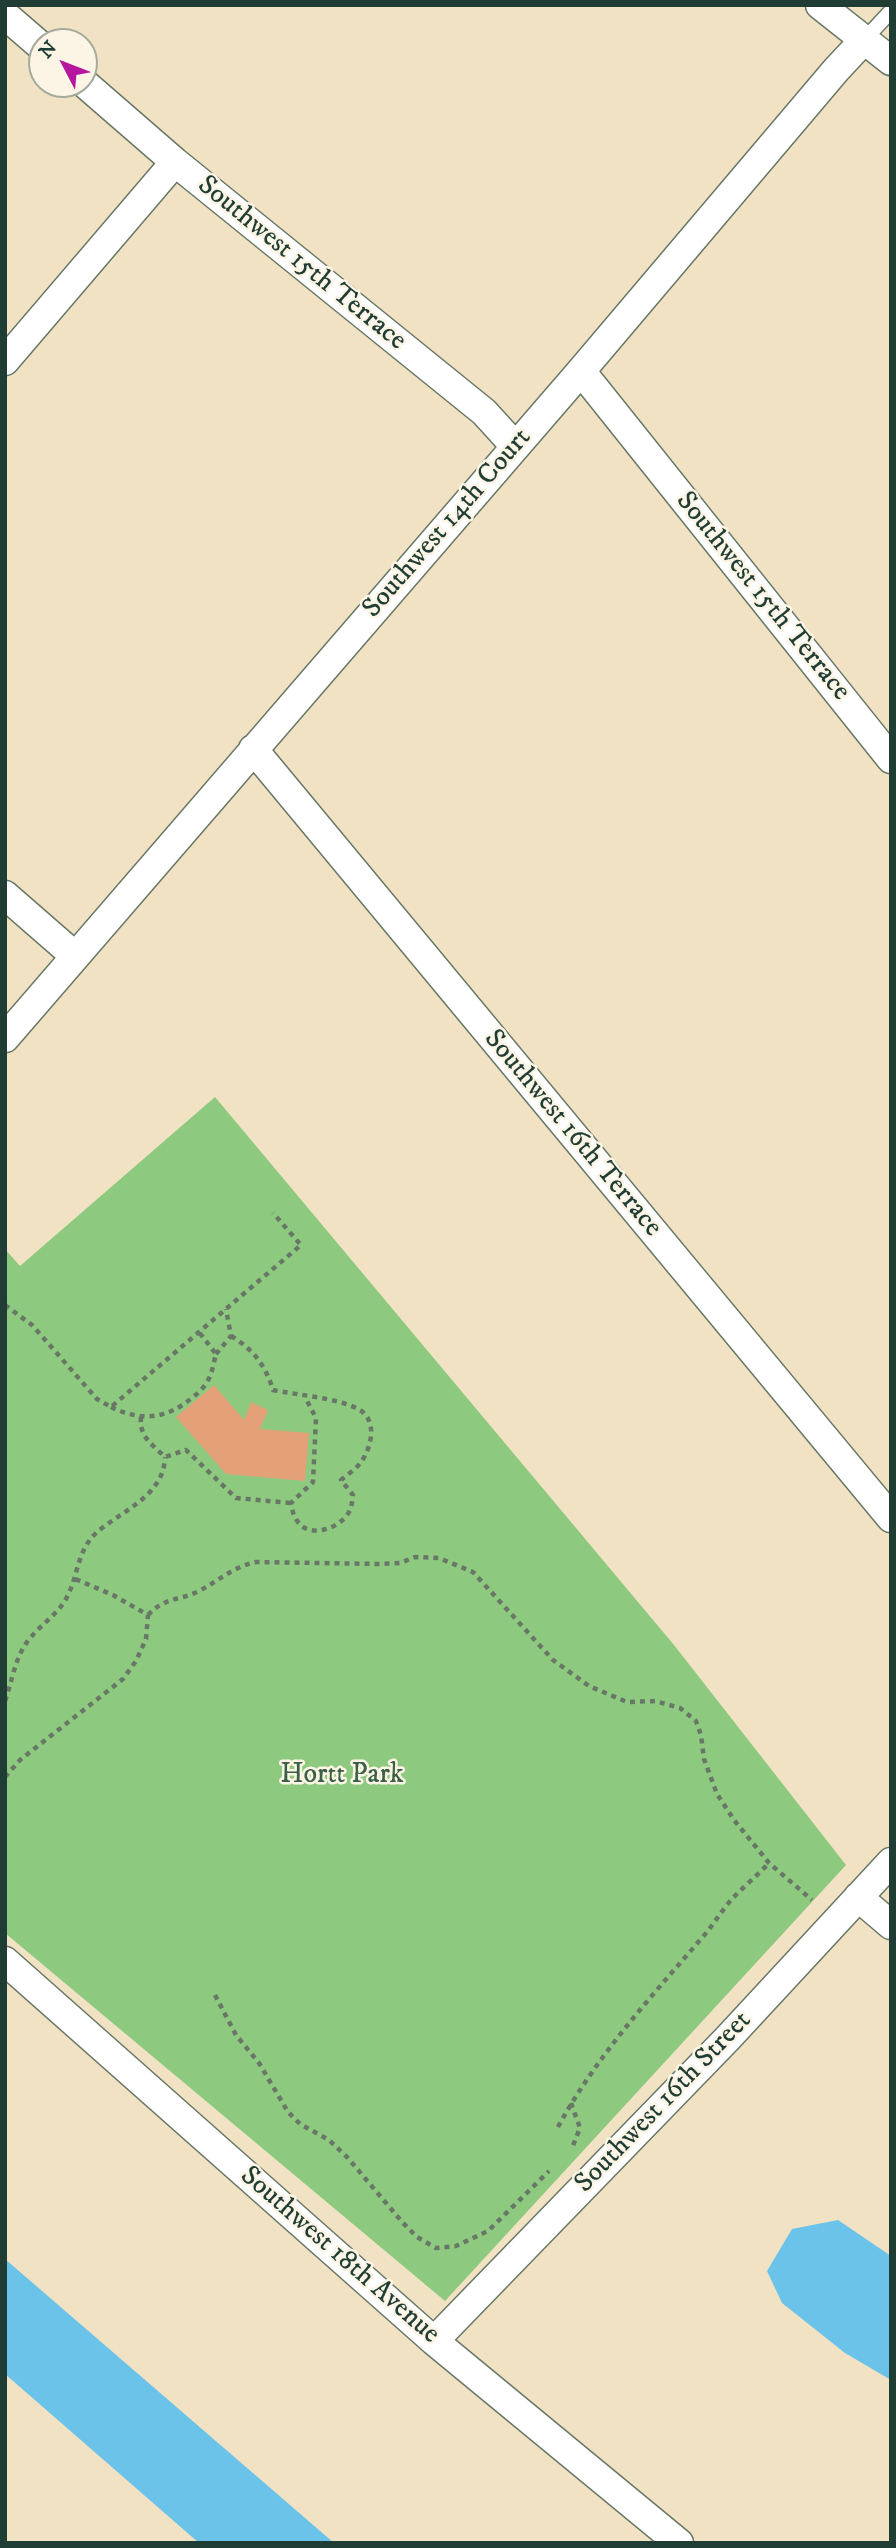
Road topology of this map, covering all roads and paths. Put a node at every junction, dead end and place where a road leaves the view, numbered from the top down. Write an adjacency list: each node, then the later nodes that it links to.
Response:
1 (820, 5): 5 (street)
2 (891, 11): 5 (lane, Southwest 14th Court)
3 (5, 15): 4 (street)
4 (28, 35)
5 (878, 38): 6 (street); 10 (street, Southwest 14th Court)
6 (891, 61)
7 (98, 95): 8 (street, Southwest 15th Terrace)
8 (175, 162): 9 (street); 11 (street, Southwest 15th Terrace)
9 (5, 361)
10 (581, 371): 11 (street, Southwest 14th Court); 13 (street, Southwest 15th Terrace)
11 (515, 446): 12 (street, Southwest 14th Court)
12 (253, 749): 15 (street, Southwest 14th Court); 28 (street, Southwest 16th Terrace)
13 (891, 759)
14 (5, 895): 15 (street)
15 (75, 956): 16 (street, Southwest 14th Court)
16 (5, 1038)
17 (273, 1213): 19 (path)
18 (5, 1305): 24 (path)
19 (226, 1309): 20 (path); 21 (path)
20 (199, 1332): 22 (path); 24 (path)
21 (231, 1336): 22 (path); 23 (path)
22 (216, 1354): 25 (path)
23 (305, 1397): 27 (path); 27 (path)
24 (111, 1407): 25 (path)
25 (141, 1417): 26 (path)
26 (164, 1457): 27 (path); 29 (path)
27 (291, 1503)
28 (891, 1518)
29 (73, 1578): 30 (path); 31 (path)
30 (148, 1615): 32 (path); 34 (path)
31 (5, 1701)
32 (5, 1777)
33 (891, 1862): 35 (street, Southwest 16th Street)
34 (769, 1863): 36 (path); 40 (path)
35 (858, 1897): 37 (street); 44 (street, Southwest 16th Street)
36 (819, 1905)
37 (891, 1925)
38 (5, 1961): 44 (street, Southwest 18th Avenue)
39 (215, 1995): 43 (path)
40 (570, 2104): 41 (path); 42 (path)
41 (558, 2127)
42 (567, 2155)
43 (553, 2168)
44 (434, 2341): 45 (street, Southwest 18th Avenue)
45 (680, 2543)

